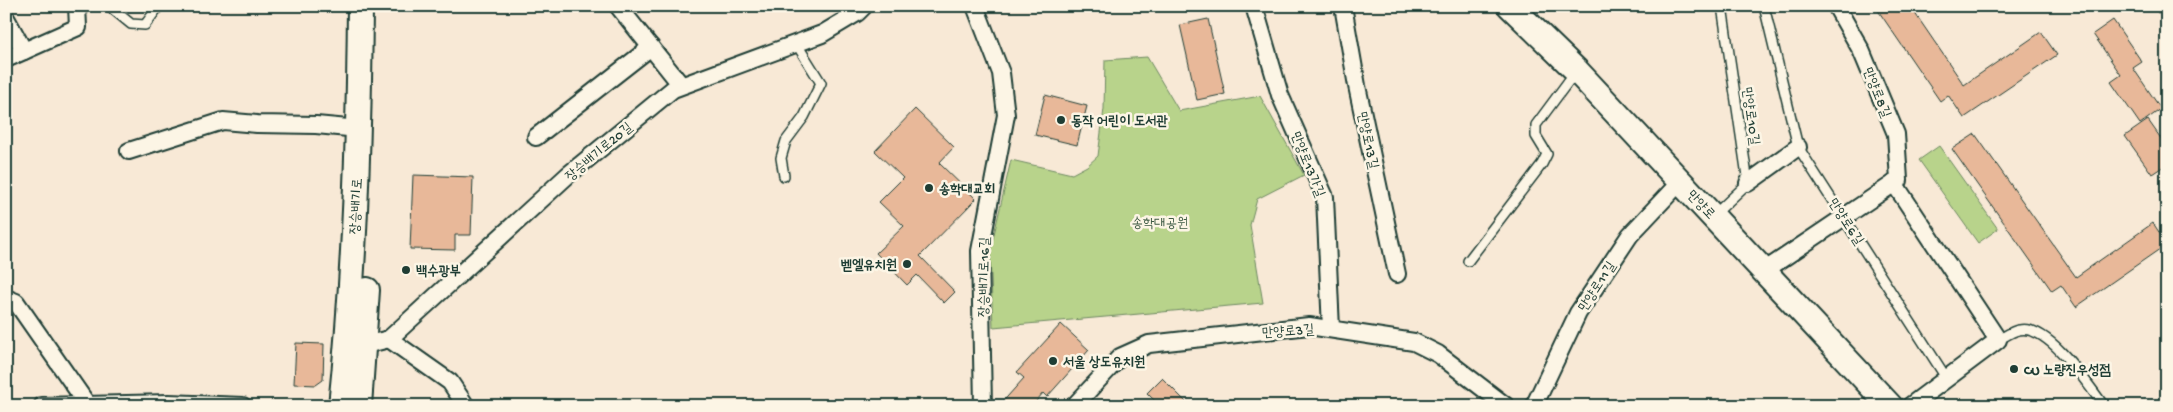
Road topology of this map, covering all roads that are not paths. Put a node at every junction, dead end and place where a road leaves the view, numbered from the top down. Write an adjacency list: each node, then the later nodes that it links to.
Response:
1 (77, 6): 18 (street)
2 (108, 6): 3 (lane)
3 (159, 6)
4 (360, 6): 22 (street, 장승배기로)
5 (376, 6): 39 (street, 장승배기로)
6 (618, 6): 17 (street)
7 (864, 6): 16 (street, 장승배기로20길)
8 (976, 6): 47 (street, 장승배기로16길)
9 (1254, 6): 36 (street, 만양로13가길)
10 (1343, 6): 34 (street, 만양로13길)
11 (1511, 6): 20 (street, 만양로)
12 (1722, 6): 28 (lane, 만양로10길)
13 (1764, 6): 24 (lane, 만양로6길)
14 (1836, 6): 29 (street, 만양로8길)
15 (6, 18): 18 (street)
16 (796, 44): 21 (street, 장승배기로20길); 26 (lane)
17 (651, 48): 21 (street); 23 (street)
18 (24, 51): 19 (street)
19 (6, 59)
20 (1576, 70): 27 (street, 만양로); 32 (lane)
21 (682, 86): 37 (street, 장승배기로20길)
22 (359, 129): 25 (street); 44 (street, 장승배기로)
23 (536, 137)
24 (1798, 147): 28 (street); 31 (lane, 만양로6길)
25 (129, 151)
26 (784, 176)
27 (1681, 181): 30 (street, 만양로); 50 (street, 만양로11길)
28 (1748, 183): 30 (lane)
29 (1894, 183): 31 (street); 38 (street)
30 (1714, 216): 33 (street, 만양로)
31 (1844, 217): 33 (street); 40 (lane, 만양로6길)
32 (1468, 261)
33 (1764, 271): 51 (street, 만양로)
34 (1397, 274)
35 (6, 298): 41 (street)
36 (1331, 329): 48 (street, 만양로3길); 49 (street, 만양로3길)
37 (388, 339): 39 (street, 장승배기로20길); 46 (street)
38 (1998, 340): 40 (street); 53 (lane)
39 (365, 345): 45 (street, 장승배기로)
40 (1947, 379): 52 (street)
41 (88, 404): 42 (street); 43 (street)
42 (42, 406)
43 (243, 406)
44 (342, 406)
45 (360, 406)
46 (466, 406)
47 (983, 406)
48 (1074, 406)
49 (1506, 406)
50 (1534, 406)
51 (1890, 406)
52 (1910, 406)
53 (2104, 406)

